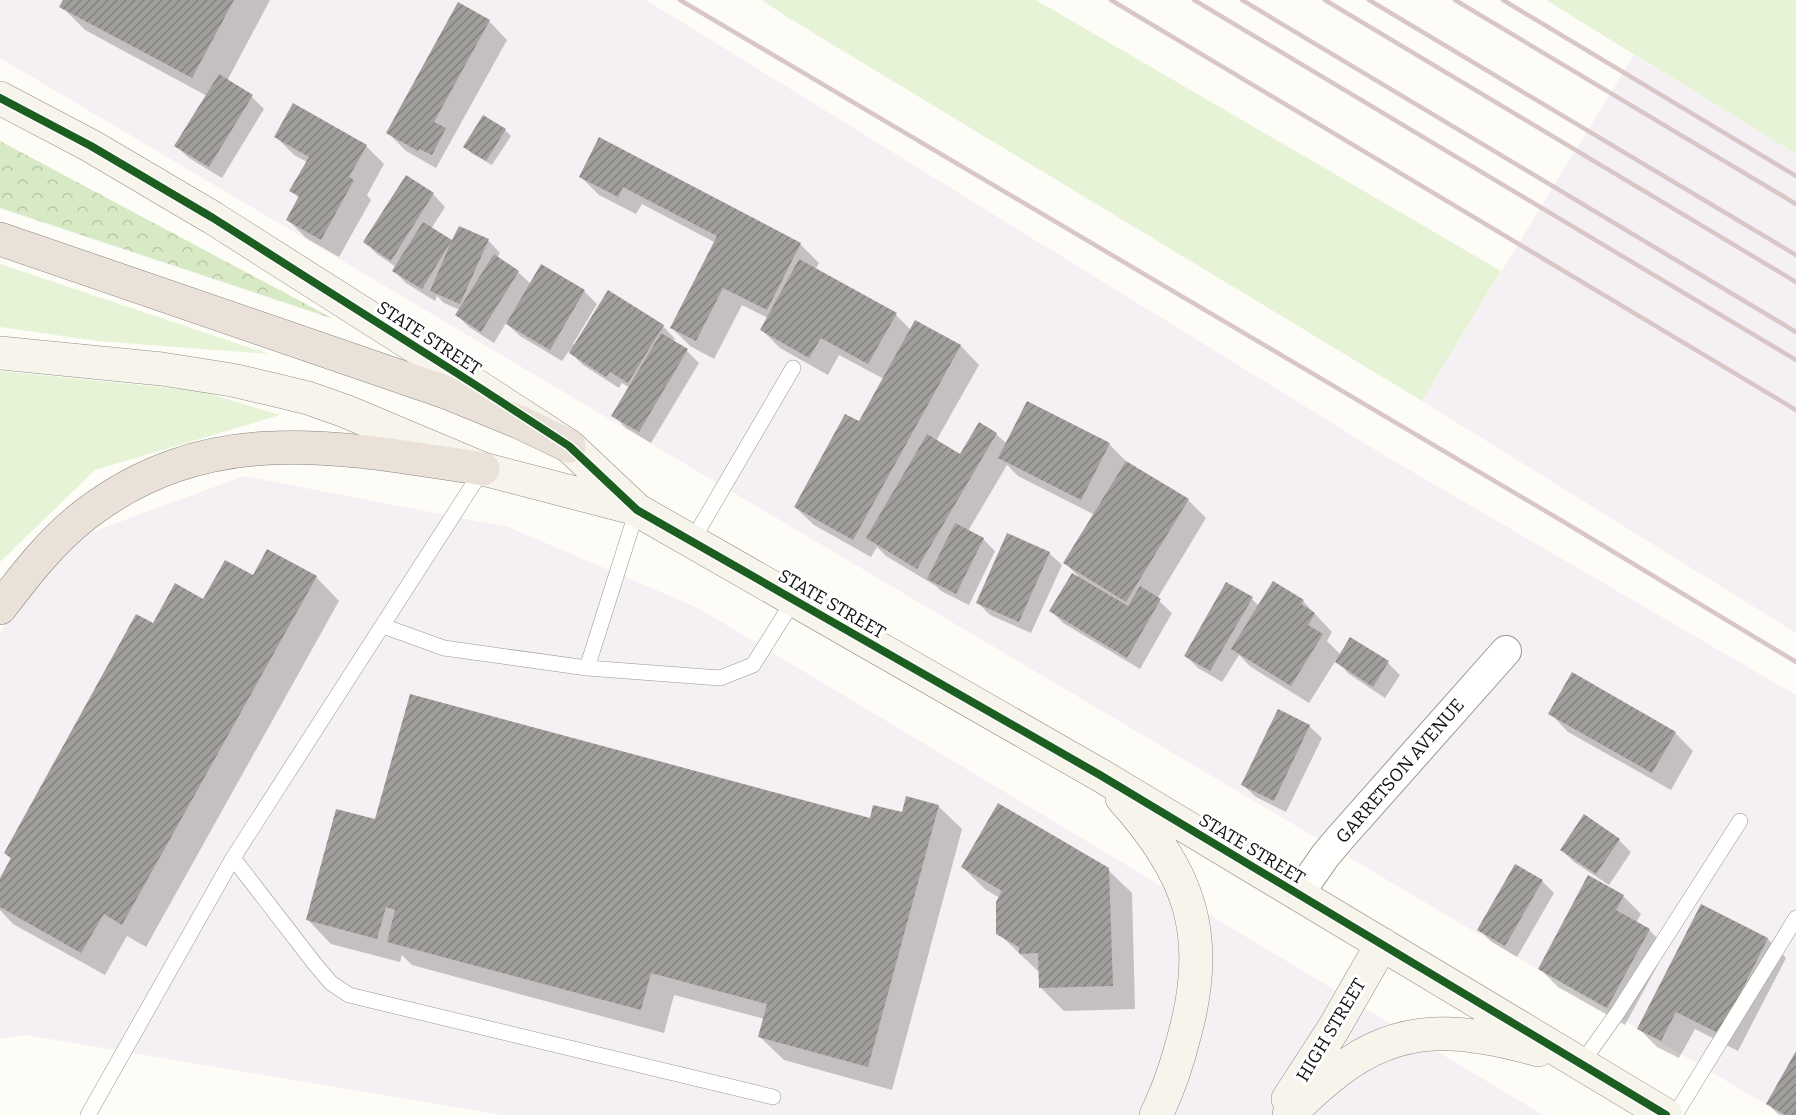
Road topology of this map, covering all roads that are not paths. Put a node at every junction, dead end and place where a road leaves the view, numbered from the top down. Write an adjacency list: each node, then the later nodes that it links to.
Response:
1 (0, 98): 5 (street, STATE STREET)
2 (0, 239): 5 (highway)
3 (0, 353): 6 (street, STATE STREET)
4 (793, 368): 8 (lane)
5 (569, 446): 7 (street, STATE STREET)
6 (483, 469): 7 (street, STATE STREET); 10 (highway); 11 (lane)
7 (637, 510): 8 (street, STATE STREET); 13 (lane)
8 (692, 541): 9 (street, STATE STREET)
9 (794, 600): 13 (lane); 14 (street, STATE STREET)
10 (0, 608)
11 (383, 626): 13 (lane); 16 (lane)
12 (1506, 651): 17 (street, GARRETSON AVENUE)
13 (587, 668)
14 (1100, 775): 17 (street, STATE STREET); 20 (street)
15 (1740, 821): 21 (lane)
16 (234, 858): 22 (lane); 23 (lane)
17 (1298, 895): 19 (street, STATE STREET)
18 (1796, 918): 29 (lane)
19 (1382, 944): 21 (street, STATE STREET); 26 (street, HIGH STREET)
20 (1179, 1056): 24 (street); 25 (street)
21 (1581, 1064): 27 (street); 28 (street, STATE STREET)
22 (772, 1097)
23 (88, 1115)
24 (1156, 1115)
25 (1176, 1115)
26 (1277, 1115)
27 (1289, 1115)
28 (1666, 1115)
29 (1675, 1115)

